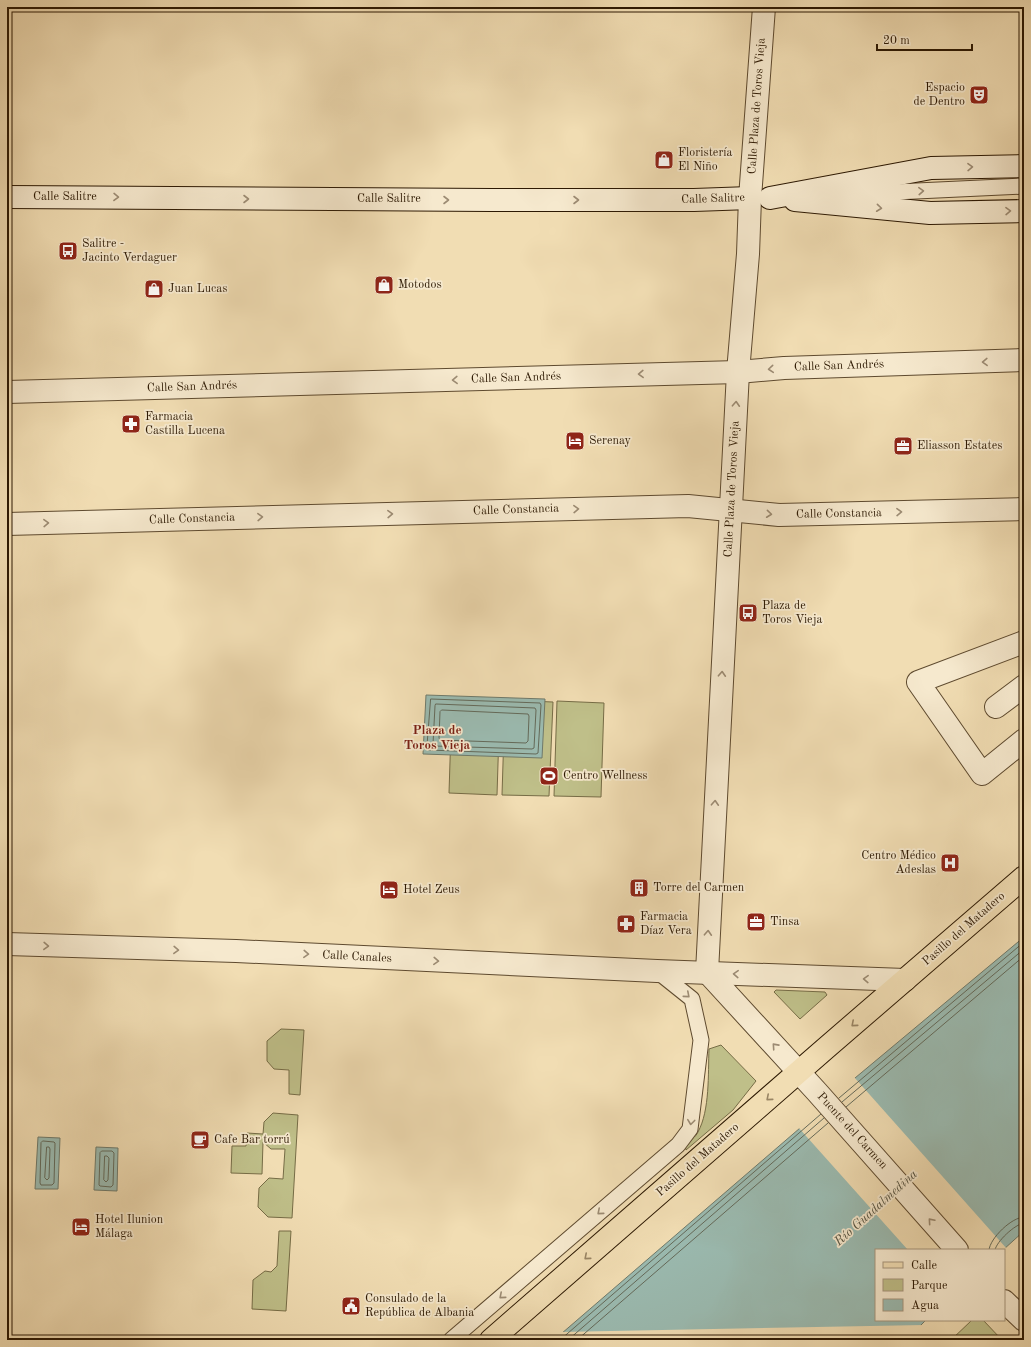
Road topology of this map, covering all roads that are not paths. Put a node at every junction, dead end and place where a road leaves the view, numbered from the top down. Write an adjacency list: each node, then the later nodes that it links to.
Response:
1 (764, 7): 5 (street, Calle Plaza de Toros Vieja)
2 (1024, 166): 5 (street, Calle Salitre, one-way to 2)
3 (1024, 186): 5 (lane, one-way to 3)
4 (7, 197): 5 (street, Calle Salitre, one-way to 5)
5 (760, 198): 6 (street, Calle Salitre, one-way to 6); 8 (street, Calle Plaza de Toros Vieja)
6 (1024, 211)
7 (1024, 360): 8 (street, Calle San Andrés, one-way to 8)
8 (738, 372): 9 (street, Calle San Andrés, one-way to 9); 11 (street, Calle Plaza de Toros Vieja, one-way to 8)
9 (7, 392)
10 (1024, 509): 11 (street, Calle Constancia, one-way to 10)
11 (730, 510): 12 (street, Calle Constancia, one-way to 11); 20 (street, Calle Plaza de Toros Vieja, one-way to 11)
12 (7, 524)
13 (1024, 642): 16 (street)
14 (1024, 686): 15 (street)
15 (996, 707)
16 (1024, 740)
17 (1024, 877): 21 (main road, Pasillo del Matadero)
18 (7, 944): 19 (street, Calle Canales, one-way to 19)
19 (657, 971): 20 (street, Calle Canales); 26 (lane, Pasillo del Matadero, one-way to 26)
20 (707, 972): 21 (street, one-way to 20); 22 (street, Puente del Carmen, one-way to 20)
21 (905, 980): 22 (main road, Pasillo del Matadero, one-way to 22)
22 (804, 1079): 23 (street, Puente del Carmen, one-way to 22); 27 (main road, Pasillo del Matadero, one-way to 27)
23 (956, 1249)
24 (1005, 1302): 25 (street)
25 (1024, 1320)
26 (450, 1340)
27 (491, 1340)

